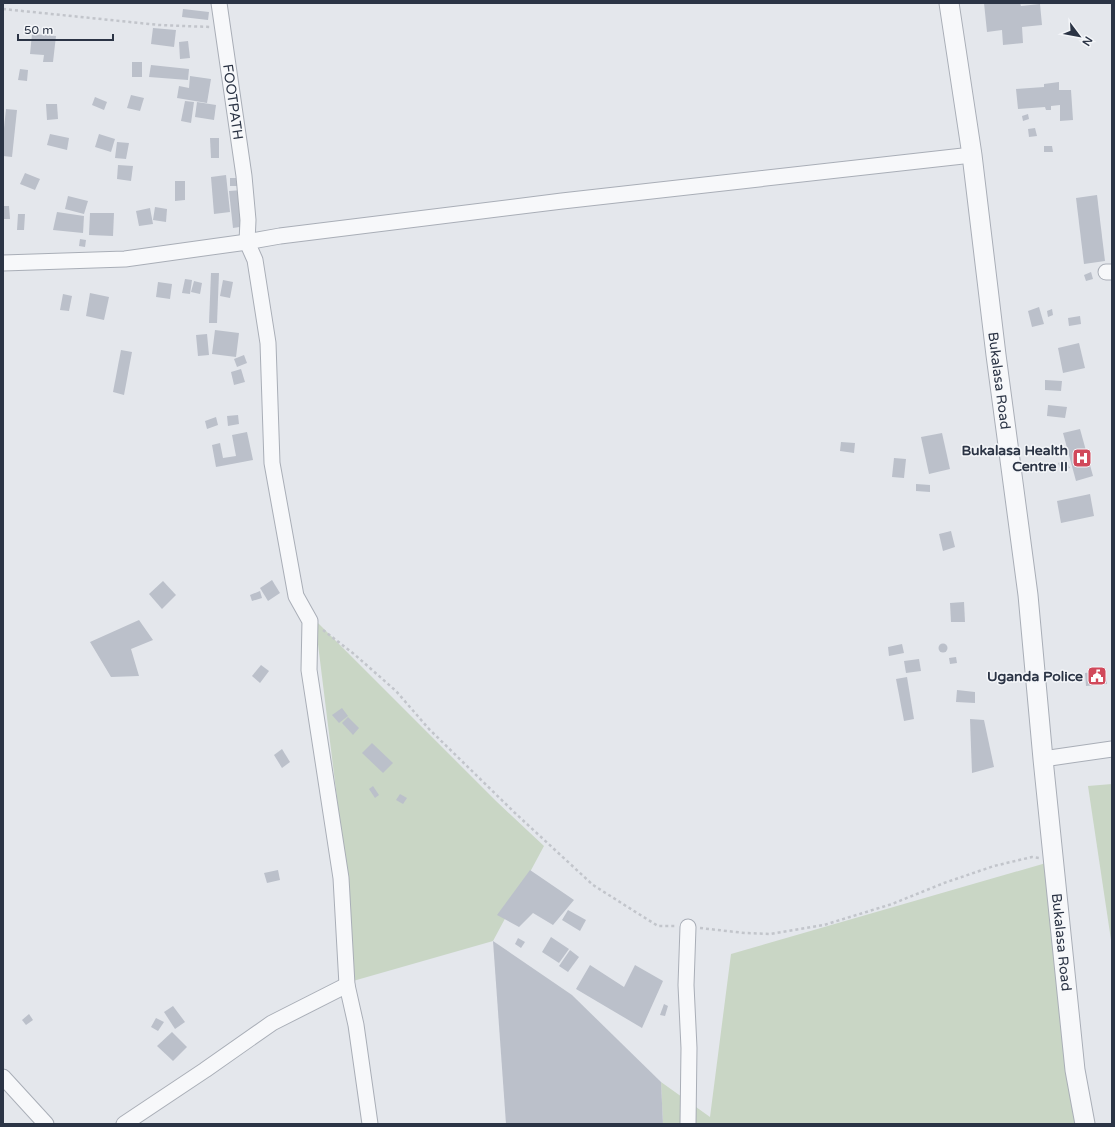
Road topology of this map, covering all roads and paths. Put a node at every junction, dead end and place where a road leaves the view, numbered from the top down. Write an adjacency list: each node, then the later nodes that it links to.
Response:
1 (219, 3): 4 (street, FOOTPATH)
2 (949, 3): 5 (street, Bukalasa Road)
3 (3, 9): 4 (path)
4 (222, 28): 6 (street, FOOTPATH)
5 (972, 155): 6 (street); 10 (street, Bukalasa Road)
6 (247, 242): 7 (street); 8 (street)
7 (3, 263)
8 (309, 619): 12 (path); 13 (street)
9 (1112, 749): 10 (street)
10 (1043, 759): 11 (street, Bukalasa Road)
11 (1053, 859): 12 (path); 19 (street, Bukalasa Road)
12 (688, 927): 18 (street)
13 (347, 985): 16 (street); 17 (street)
14 (3, 1077): 15 (street)
15 (46, 1124)
16 (124, 1124)
17 (370, 1124)
18 (688, 1124)
19 (1085, 1124)

